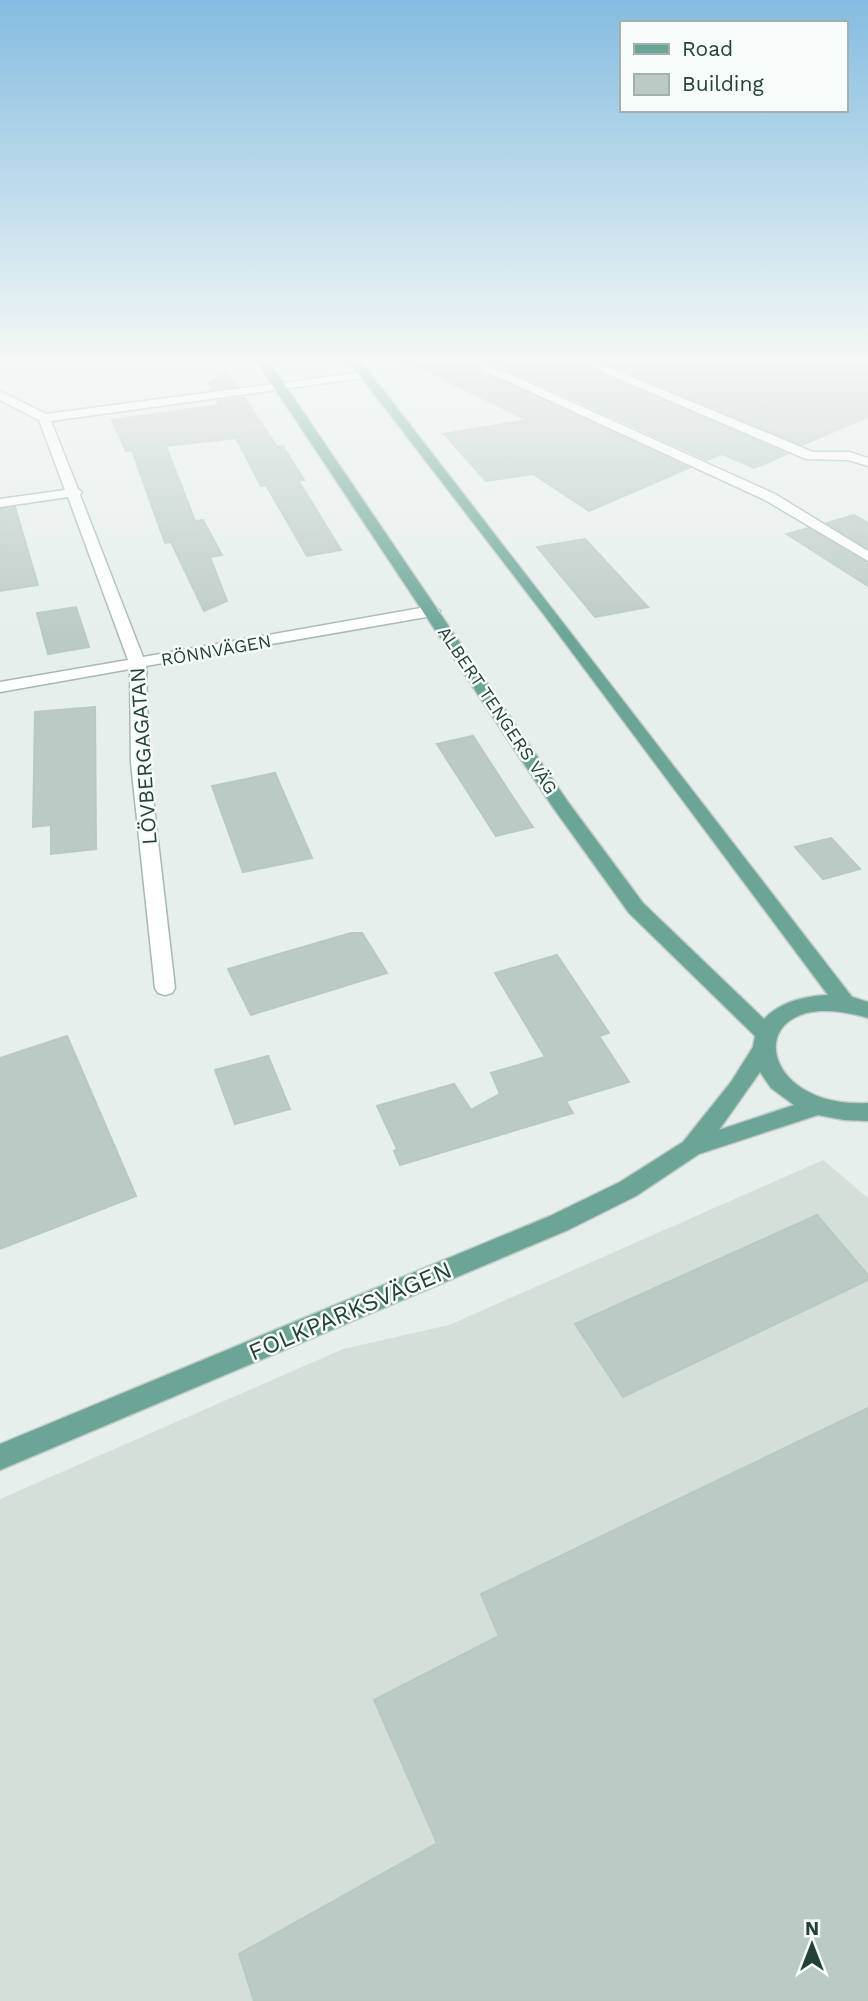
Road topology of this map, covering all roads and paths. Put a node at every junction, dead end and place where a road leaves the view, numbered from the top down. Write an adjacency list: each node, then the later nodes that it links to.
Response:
1 (59, 453): 7 (street, LÖVBERGAGATAN)
2 (324, 453): 10 (main road, ALBERT TENGERS VÄG)
3 (426, 453): 14 (main road)
4 (675, 453): 9 (street)
5 (805, 453): 6 (street)
6 (868, 462)
7 (75, 492): 8 (street); 11 (street, LÖVBERGAGATAN)
8 (0, 503)
9 (868, 558)
10 (432, 611): 11 (street, RÖNNVÄGEN); 15 (main road, ALBERT TENGERS VÄG)
11 (138, 664): 12 (street, RÖNNVÄGEN); 13 (street, LÖVBERGAGATAN)
12 (0, 687)
13 (165, 988)
14 (861, 1008): 15 (main road, FOLKPARKSVÄGEN)
15 (764, 1041): 16 (main road); 18 (main road, FOLKPARKSVÄGEN)
16 (817, 1106): 17 (main road); 18 (main road, FOLKPARKSVÄGEN)
17 (864, 1117)
18 (691, 1148): 19 (main road, FOLKPARKSVÄGEN)
19 (0, 1457)

